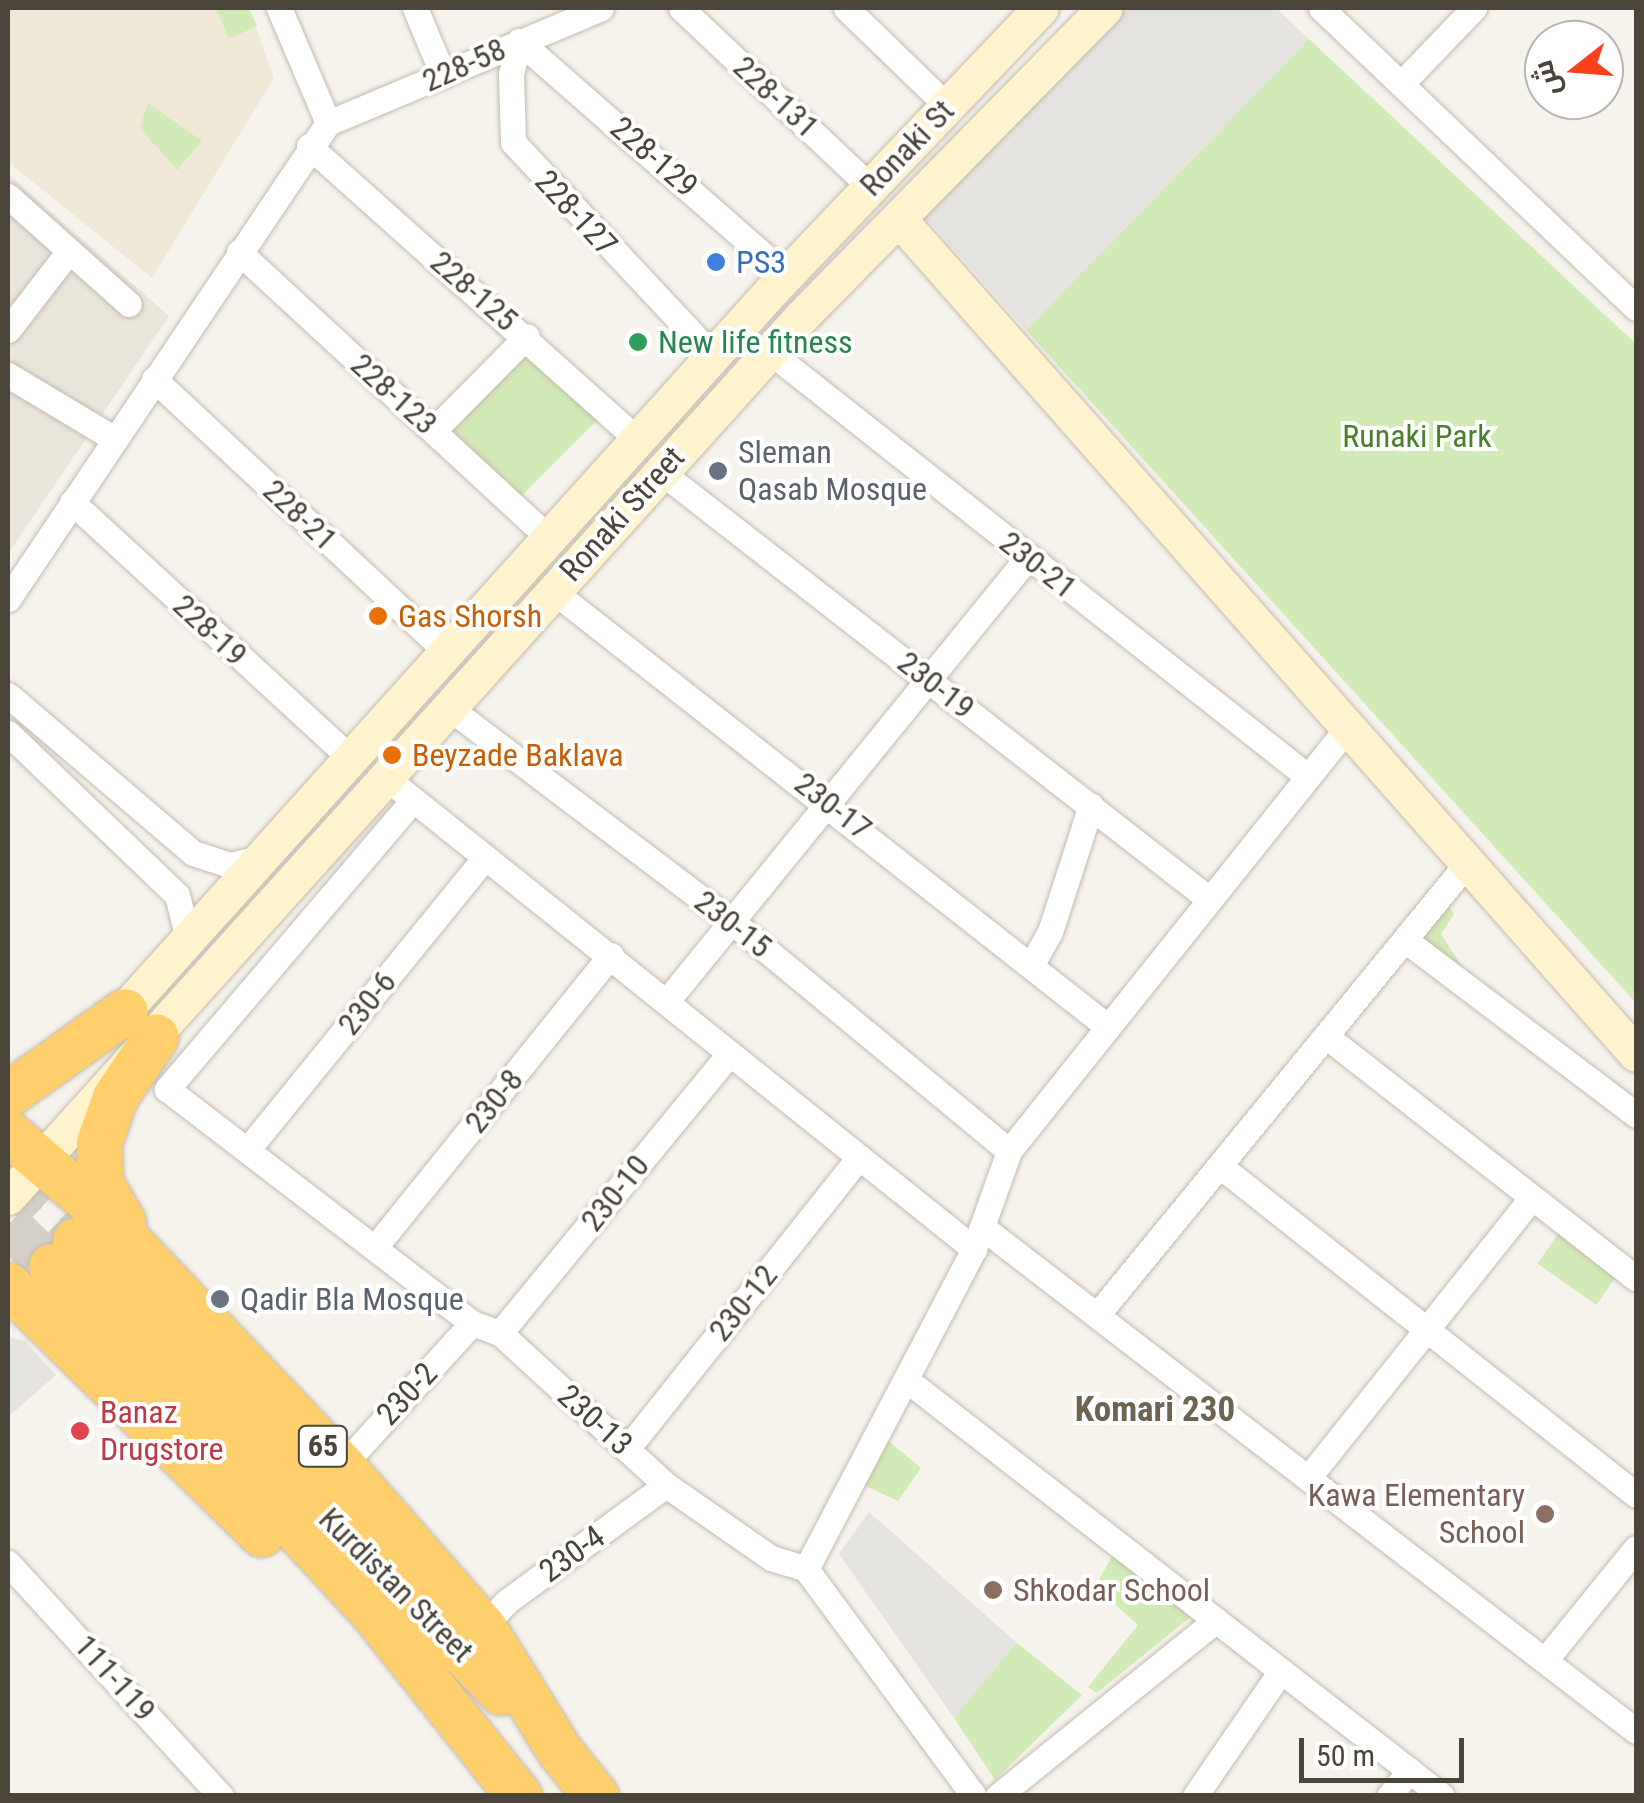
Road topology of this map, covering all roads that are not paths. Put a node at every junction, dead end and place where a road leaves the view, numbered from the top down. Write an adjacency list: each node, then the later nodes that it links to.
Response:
1 (280, 8): 14 (street)
2 (415, 8): 11 (street)
3 (601, 8): 10 (street, 228-58)
4 (681, 8): 16 (street, 228-131)
5 (846, 8): 13 (street)
6 (1038, 8): 13 (main road, Ronaki St)
7 (1105, 8): 18 (main road, Ronaki Street)
8 (1321, 8): 12 (street)
9 (1474, 8): 12 (street)
10 (519, 41): 11 (street, 228-58); 21 (street, 228-129); 28 (street, 228-127)
11 (443, 75): 14 (street, 228-58)
12 (1402, 82): 23 (street)
13 (947, 106): 16 (main road, Ronaki St)
14 (328, 124): 15 (street)
15 (306, 151): 20 (street); 26 (street, 228-125)
16 (870, 187): 21 (main road, Ronaki St)
17 (8, 196): 19 (street)
18 (898, 218): 24 (main road, Ronaki Street); 44 (main road)
19 (70, 251): 22 (street); 25 (street)
20 (239, 252): 30 (street); 31 (street, 228-123)
21 (780, 282): 24 (main road); 28 (main road, Ronaki Street)
22 (129, 304)
23 (1636, 308)
24 (801, 317): 27 (main road, Ronaki Street)
25 (8, 330)
26 (527, 336): 31 (street); 33 (street, 228-125)
27 (770, 352): 34 (main road, Ronaki Street); 37 (street, 230-21)
28 (712, 355): 33 (main road, Ronaki Street)
29 (8, 375): 32 (street)
30 (154, 379): 32 (street); 40 (street, 228-21)
31 (434, 430): 36 (street, 228-123)
32 (114, 438): 35 (street)
33 (637, 439): 36 (main road, Ronaki Street)
34 (661, 472): 38 (main road, Ronaki Street); 41 (street, 230-19)
35 (72, 502): 39 (street); 46 (street, 228-19)
36 (548, 537): 40 (main road, Ronaki Street)
37 (1028, 557): 41 (street); 47 (street, 230-21)
38 (553, 591): 43 (main road, Ronaki Street); 50 (street, 230-17)
39 (8, 600)
40 (445, 650): 46 (main road, Ronaki Street)
41 (928, 679): 50 (street); 51 (street, 230-19)
42 (8, 696): 53 (street)
43 (448, 707): 48 (main road, Ronaki Street); 56 (street, 230-15)
44 (1348, 726): 47 (street); 54 (main road)
45 (8, 733): 57 (street)
46 (349, 757): 53 (main road, Ronaki Street)
47 (1307, 776): 55 (street)
48 (385, 777): 49 (street); 62 (main road, Ronaki Street)
49 (413, 800): 52 (street); 70 (street, 230-13)
50 (828, 802): 56 (street); 60 (street, 230-17)
51 (1092, 804): 55 (street, 230-19); 60 (street)
52 (485, 858): 59 (street); 70 (street, 230-6)
53 (256, 859): 57 (main road, Ronaki Street)
54 (1468, 862): 58 (street); 66 (main road)
55 (1210, 900): 63 (street)
56 (731, 921): 61 (street); 71 (street, 230-15)
57 (187, 935): 62 (main road, Ronaki Street)
58 (1405, 940): 64 (street); 68 (street)
59 (611, 955): 61 (street); 78 (street, 230-8)
60 (1032, 964): 63 (street, 230-17)
61 (666, 1002): 65 (street)
62 (140, 1023): 67 (highway); 69 (main road); 73 (main road); 81 (highway)
63 (1108, 1027): 71 (street)
64 (1327, 1037): 74 (street); 76 (street)
65 (730, 1053): 72 (street); 87 (street, 230-10)
66 (1636, 1054)
67 (8, 1094)
68 (1636, 1115)
69 (8, 1130): 73 (highway, Kurdistan Street / 65)
70 (248, 1150): 78 (street, 230-13)
71 (1009, 1152): 77 (street)
72 (859, 1157): 77 (street); 89 (street, 230-12)
73 (41, 1164): 75 (main road); 81 (highway, Kurdistan Street / 65)
74 (1220, 1166): 83 (street); 85 (street)
75 (8, 1197)
76 (1532, 1197): 79 (street); 85 (street)
77 (978, 1238): 83 (street); 88 (street)
78 (376, 1246): 84 (street, 230-13)
79 (1636, 1278)
80 (8, 1285): 86 (highway, Kurdistan Street / 65)
81 (178, 1292): 86 (highway); 90 (highway, Kurdistan Street / 65)
82 (8, 1305): 86 (highway)
83 (1097, 1315): 91 (street)
84 (472, 1323): 87 (street, 230-13); 90 (street, 230-2)
85 (1426, 1329): 91 (street); 93 (street)
86 (56, 1333): 102 (highway, Kurdistan Street / 65)
87 (500, 1334): 89 (street, 230-13)
88 (908, 1381): 96 (street); 97 (street)
89 (626, 1449): 92 (street, 230-13)
90 (342, 1466): 98 (highway, Kurdistan Street / 65)
91 (1308, 1478): 99 (street)
92 (666, 1485): 96 (street, 230-13); 98 (street, 230-4)
93 (1636, 1496)
94 (1636, 1548): 99 (street)
95 (8, 1563): 105 (street, 111-119)
96 (806, 1569): 108 (street)
97 (1216, 1620): 100 (street); 109 (street)
98 (482, 1628): 103 (highway, Kurdistan Street / 65)
99 (1545, 1660): 101 (street)
100 (1281, 1670): 104 (street); 110 (street)
101 (1636, 1731)
102 (466, 1734): 103 (highway, Kurdistan Street / 65); 106 (highway, Kurdistan Street / 65)
103 (559, 1750): 107 (highway, Kurdistan Street / 65)
104 (1410, 1770): 111 (street); 112 (street)
105 (220, 1796)
106 (519, 1796)
107 (596, 1796)
108 (974, 1796)
109 (998, 1796)
110 (1195, 1796)
111 (1390, 1796)
112 (1442, 1796)

